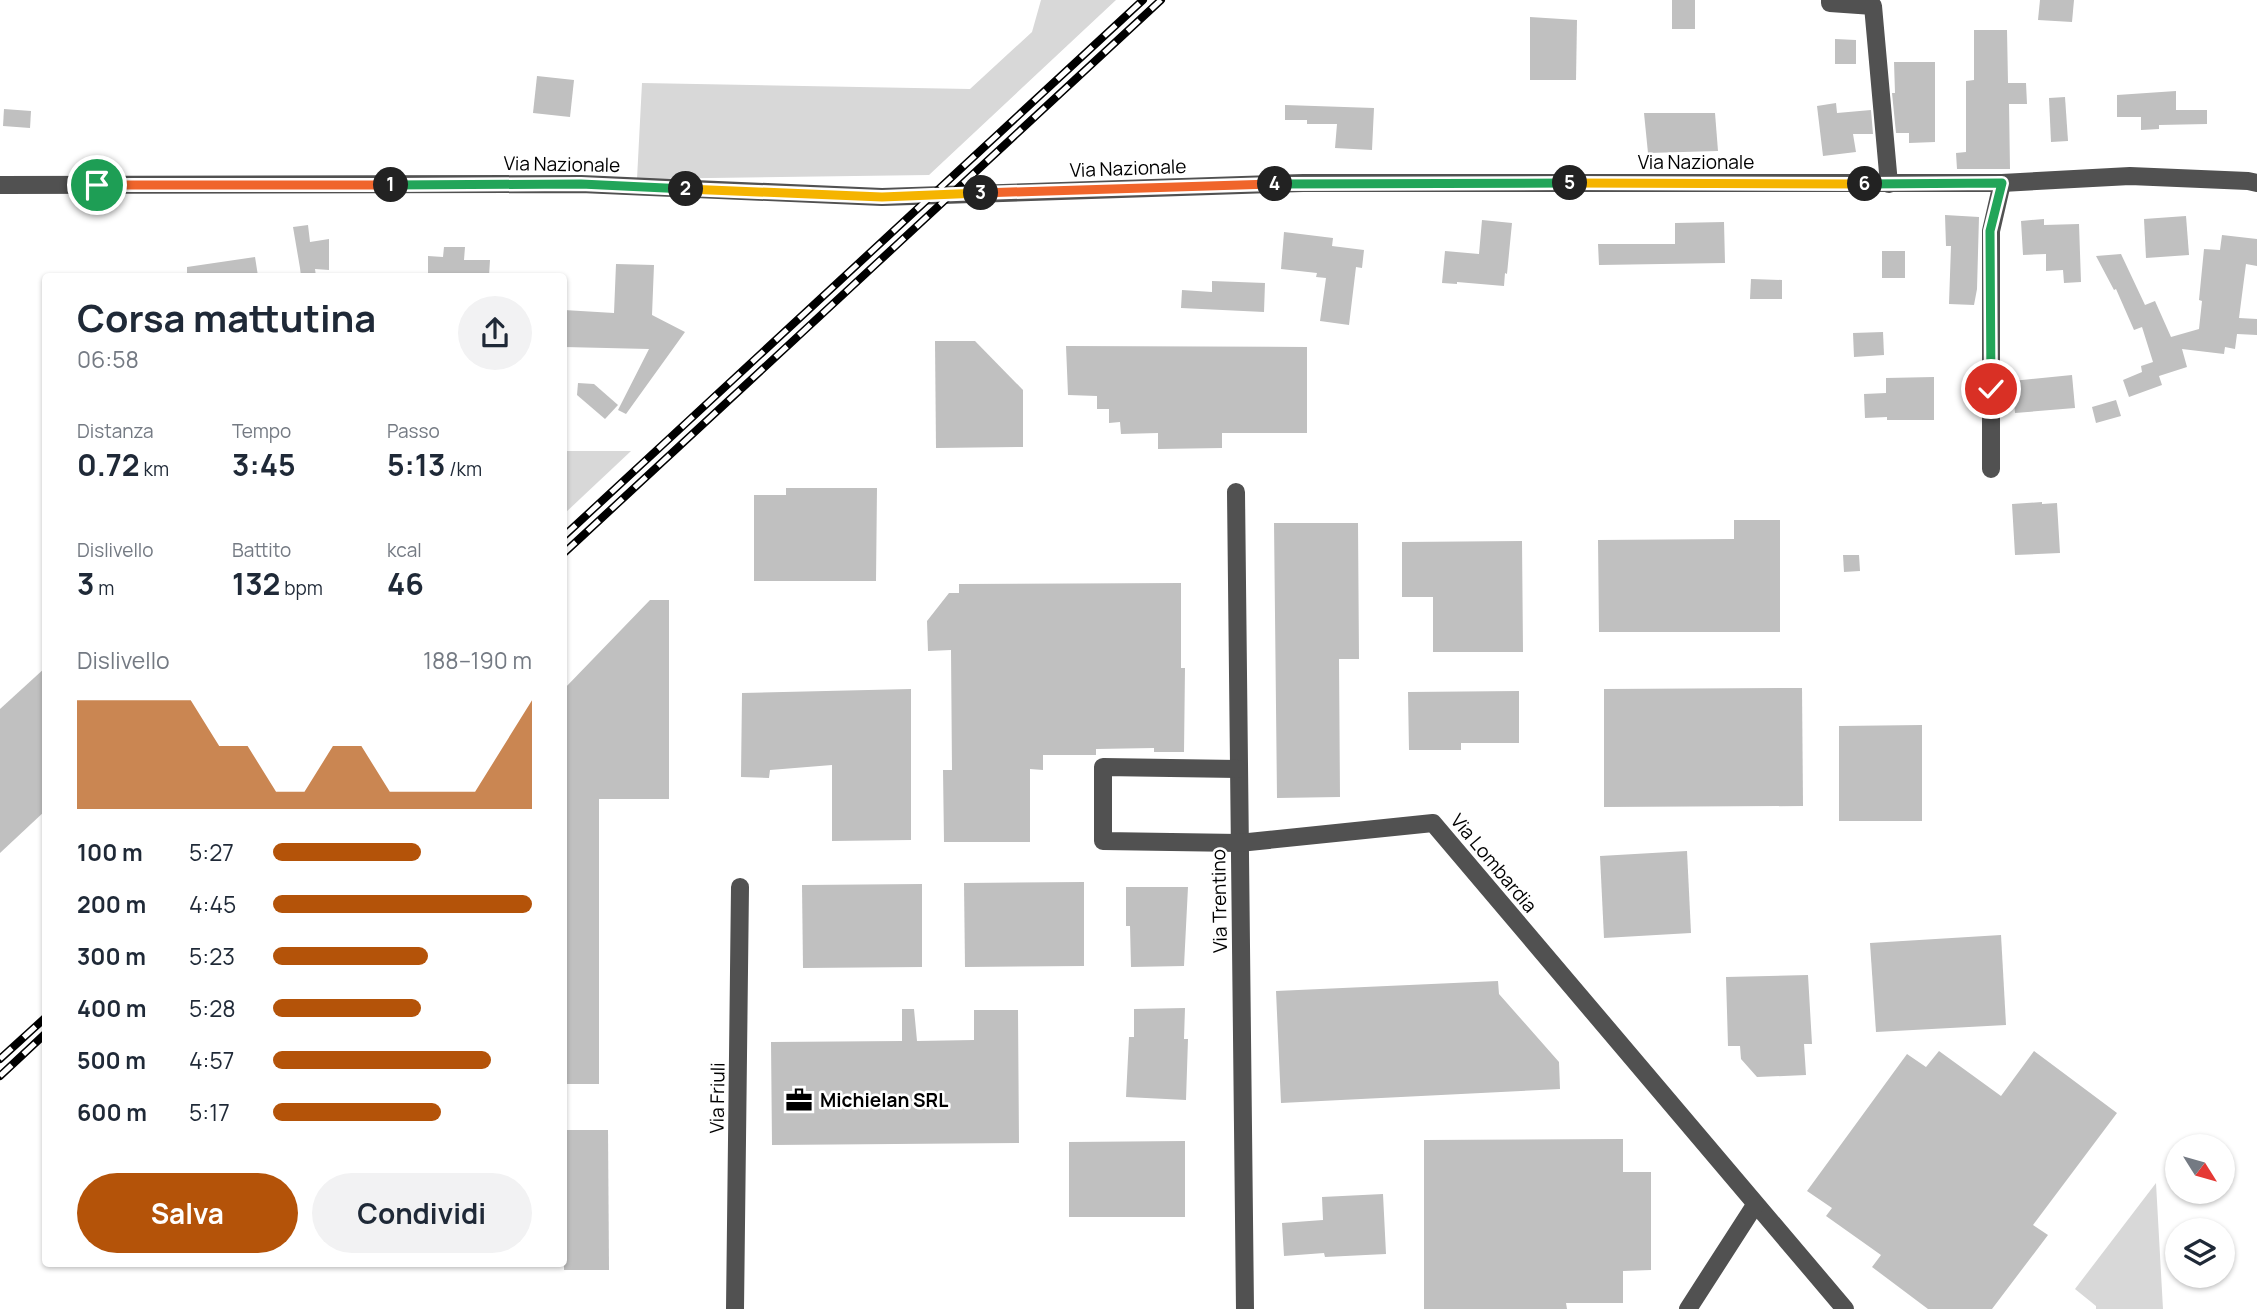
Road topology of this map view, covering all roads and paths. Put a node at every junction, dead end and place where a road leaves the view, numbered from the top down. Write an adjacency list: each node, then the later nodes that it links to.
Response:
1 (1830, 0): 4 (street)
2 (2002, 183): 3 (street, Via Nazionale); 4 (street, Via Nazionale); 6 (street)
3 (2257, 183)
4 (1889, 184): 5 (street, Via Nazionale)
5 (0, 185)
6 (1991, 468)
7 (1236, 492): 8 (street, Via Trentino)
8 (1238, 769): 9 (street, Via Trentino); 9 (street, Via Lombardia)
9 (1239, 843): 11 (street, Via Lombardia); 13 (street, Via Trentino)
10 (740, 887): 12 (street, Via Friuli)
11 (1755, 1205): 14 (street); 15 (street, Via Lombardia)
12 (735, 1309)
13 (1245, 1309)
14 (1688, 1309)
15 (1845, 1309)

